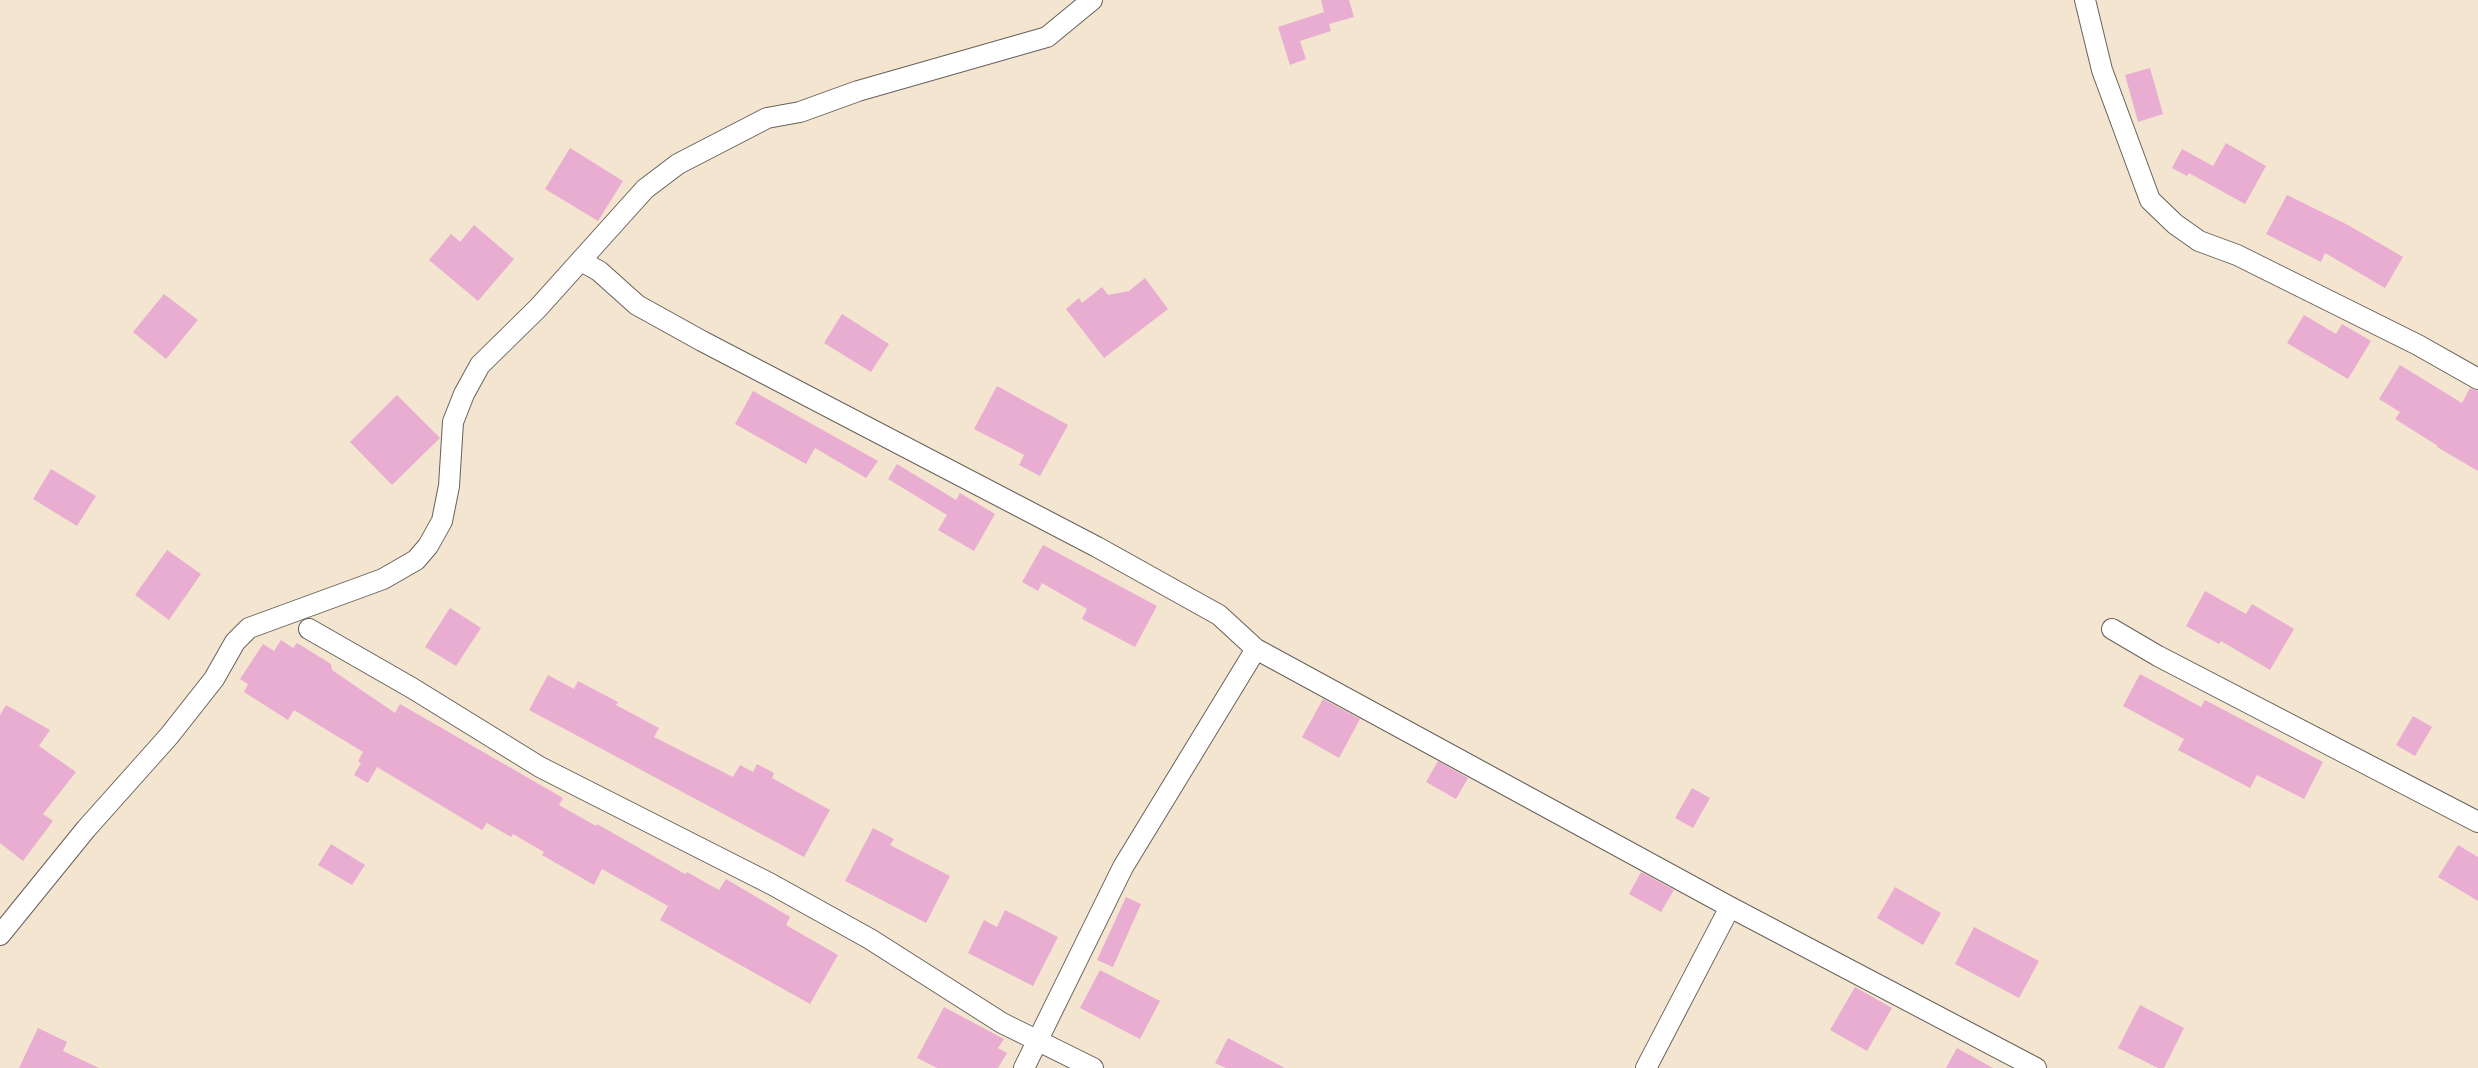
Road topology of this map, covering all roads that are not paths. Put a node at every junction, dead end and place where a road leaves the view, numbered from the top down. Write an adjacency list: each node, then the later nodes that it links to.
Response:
1 (1092, 0): 3 (street)
2 (2085, 0): 4 (street)
3 (581, 261): 7 (street); 10 (street)
4 (2478, 379)
5 (2112, 628): 8 (street)
6 (309, 629): 11 (street)
7 (1256, 649): 9 (street); 11 (street)
8 (2478, 822)
9 (1730, 907): 14 (street); 15 (street)
10 (0, 935)
11 (1038, 1040): 12 (street); 13 (street)
12 (1024, 1068)
13 (1093, 1068)
14 (1646, 1068)
15 (2036, 1068)

